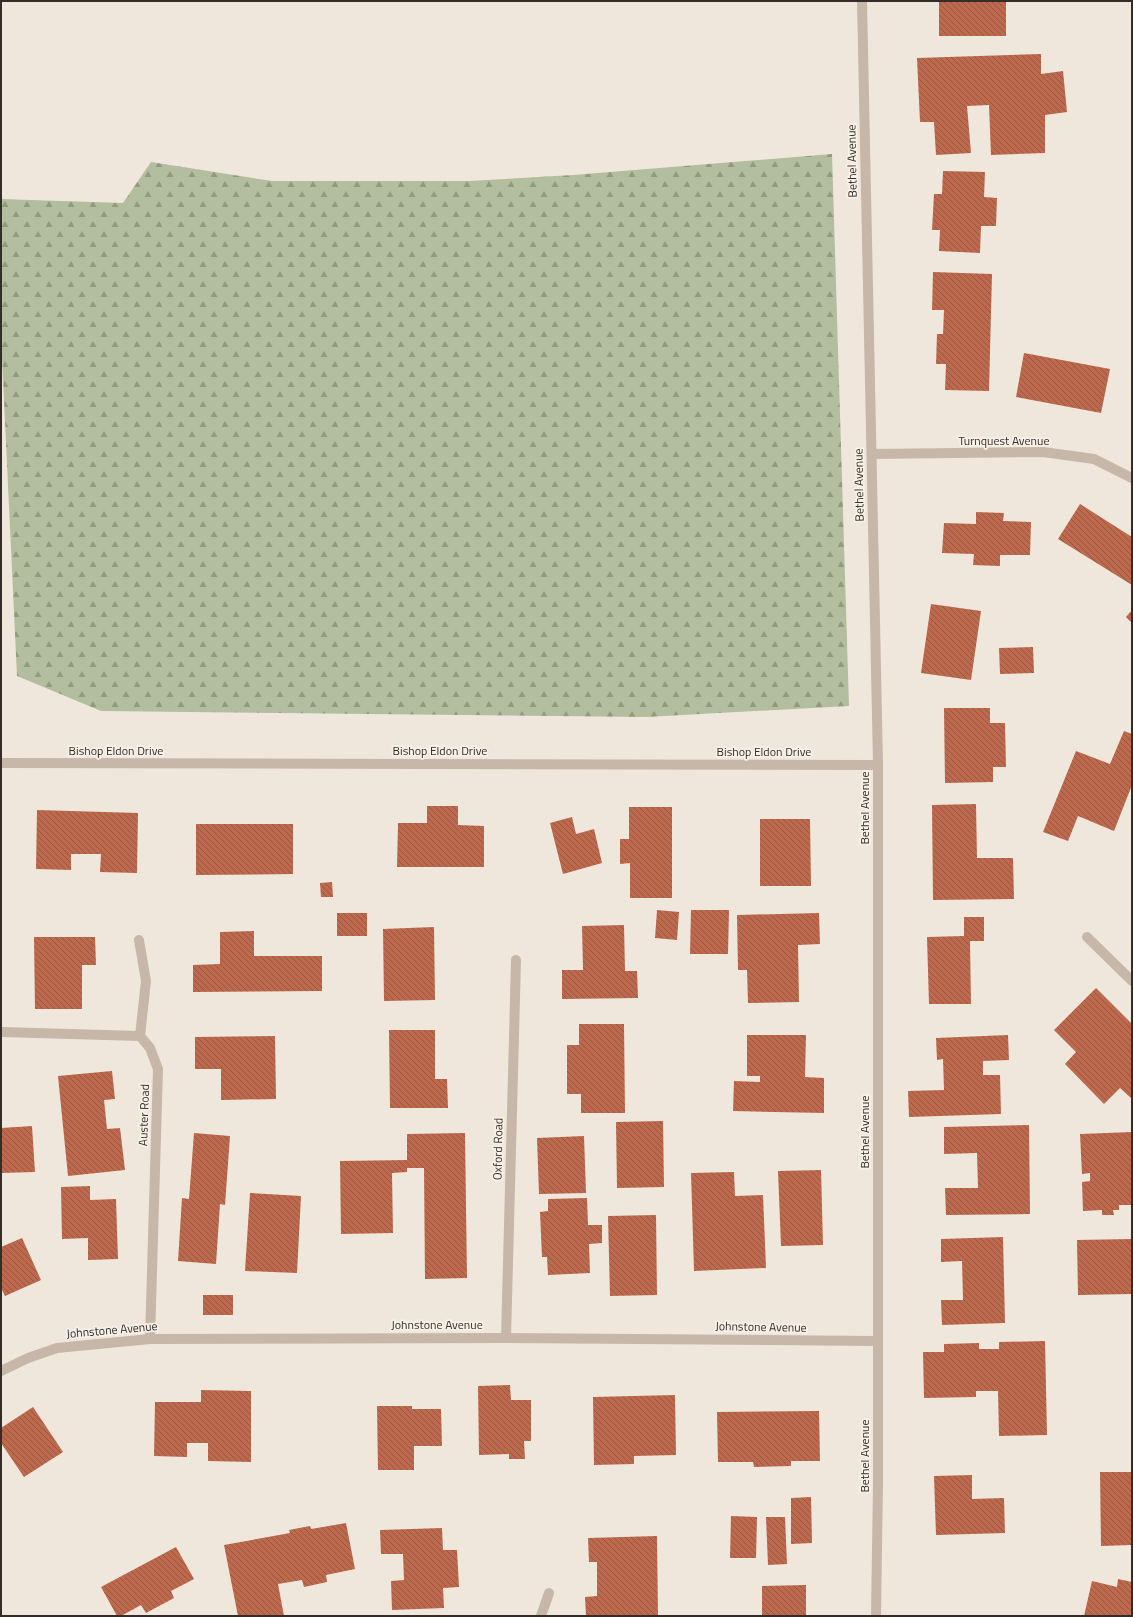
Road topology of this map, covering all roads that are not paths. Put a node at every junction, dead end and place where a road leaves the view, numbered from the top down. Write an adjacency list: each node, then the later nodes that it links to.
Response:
1 (862, 1): 2 (street, Bethel Avenue)
2 (872, 454): 3 (street, Turnquest Avenue); 5 (street, Bethel Avenue)
3 (1132, 478)
4 (1, 763): 5 (street, Bishop Eldon Drive)
5 (878, 765): 14 (street, Bethel Avenue)
6 (1087, 937): 9 (street)
7 (139, 940): 11 (street)
8 (516, 960): 12 (street, Oxford Road)
9 (1132, 981)
10 (1, 1032): 11 (street)
11 (140, 1036): 13 (street, Auster Road)
12 (506, 1338): 13 (street, Johnstone Avenue); 14 (street, Johnstone Avenue)
13 (150, 1339): 15 (street, Johnstone Avenue)
14 (878, 1341): 18 (street, Bethel Avenue)
15 (1, 1371)
16 (549, 1593): 17 (street)
17 (541, 1616)
18 (876, 1616)

